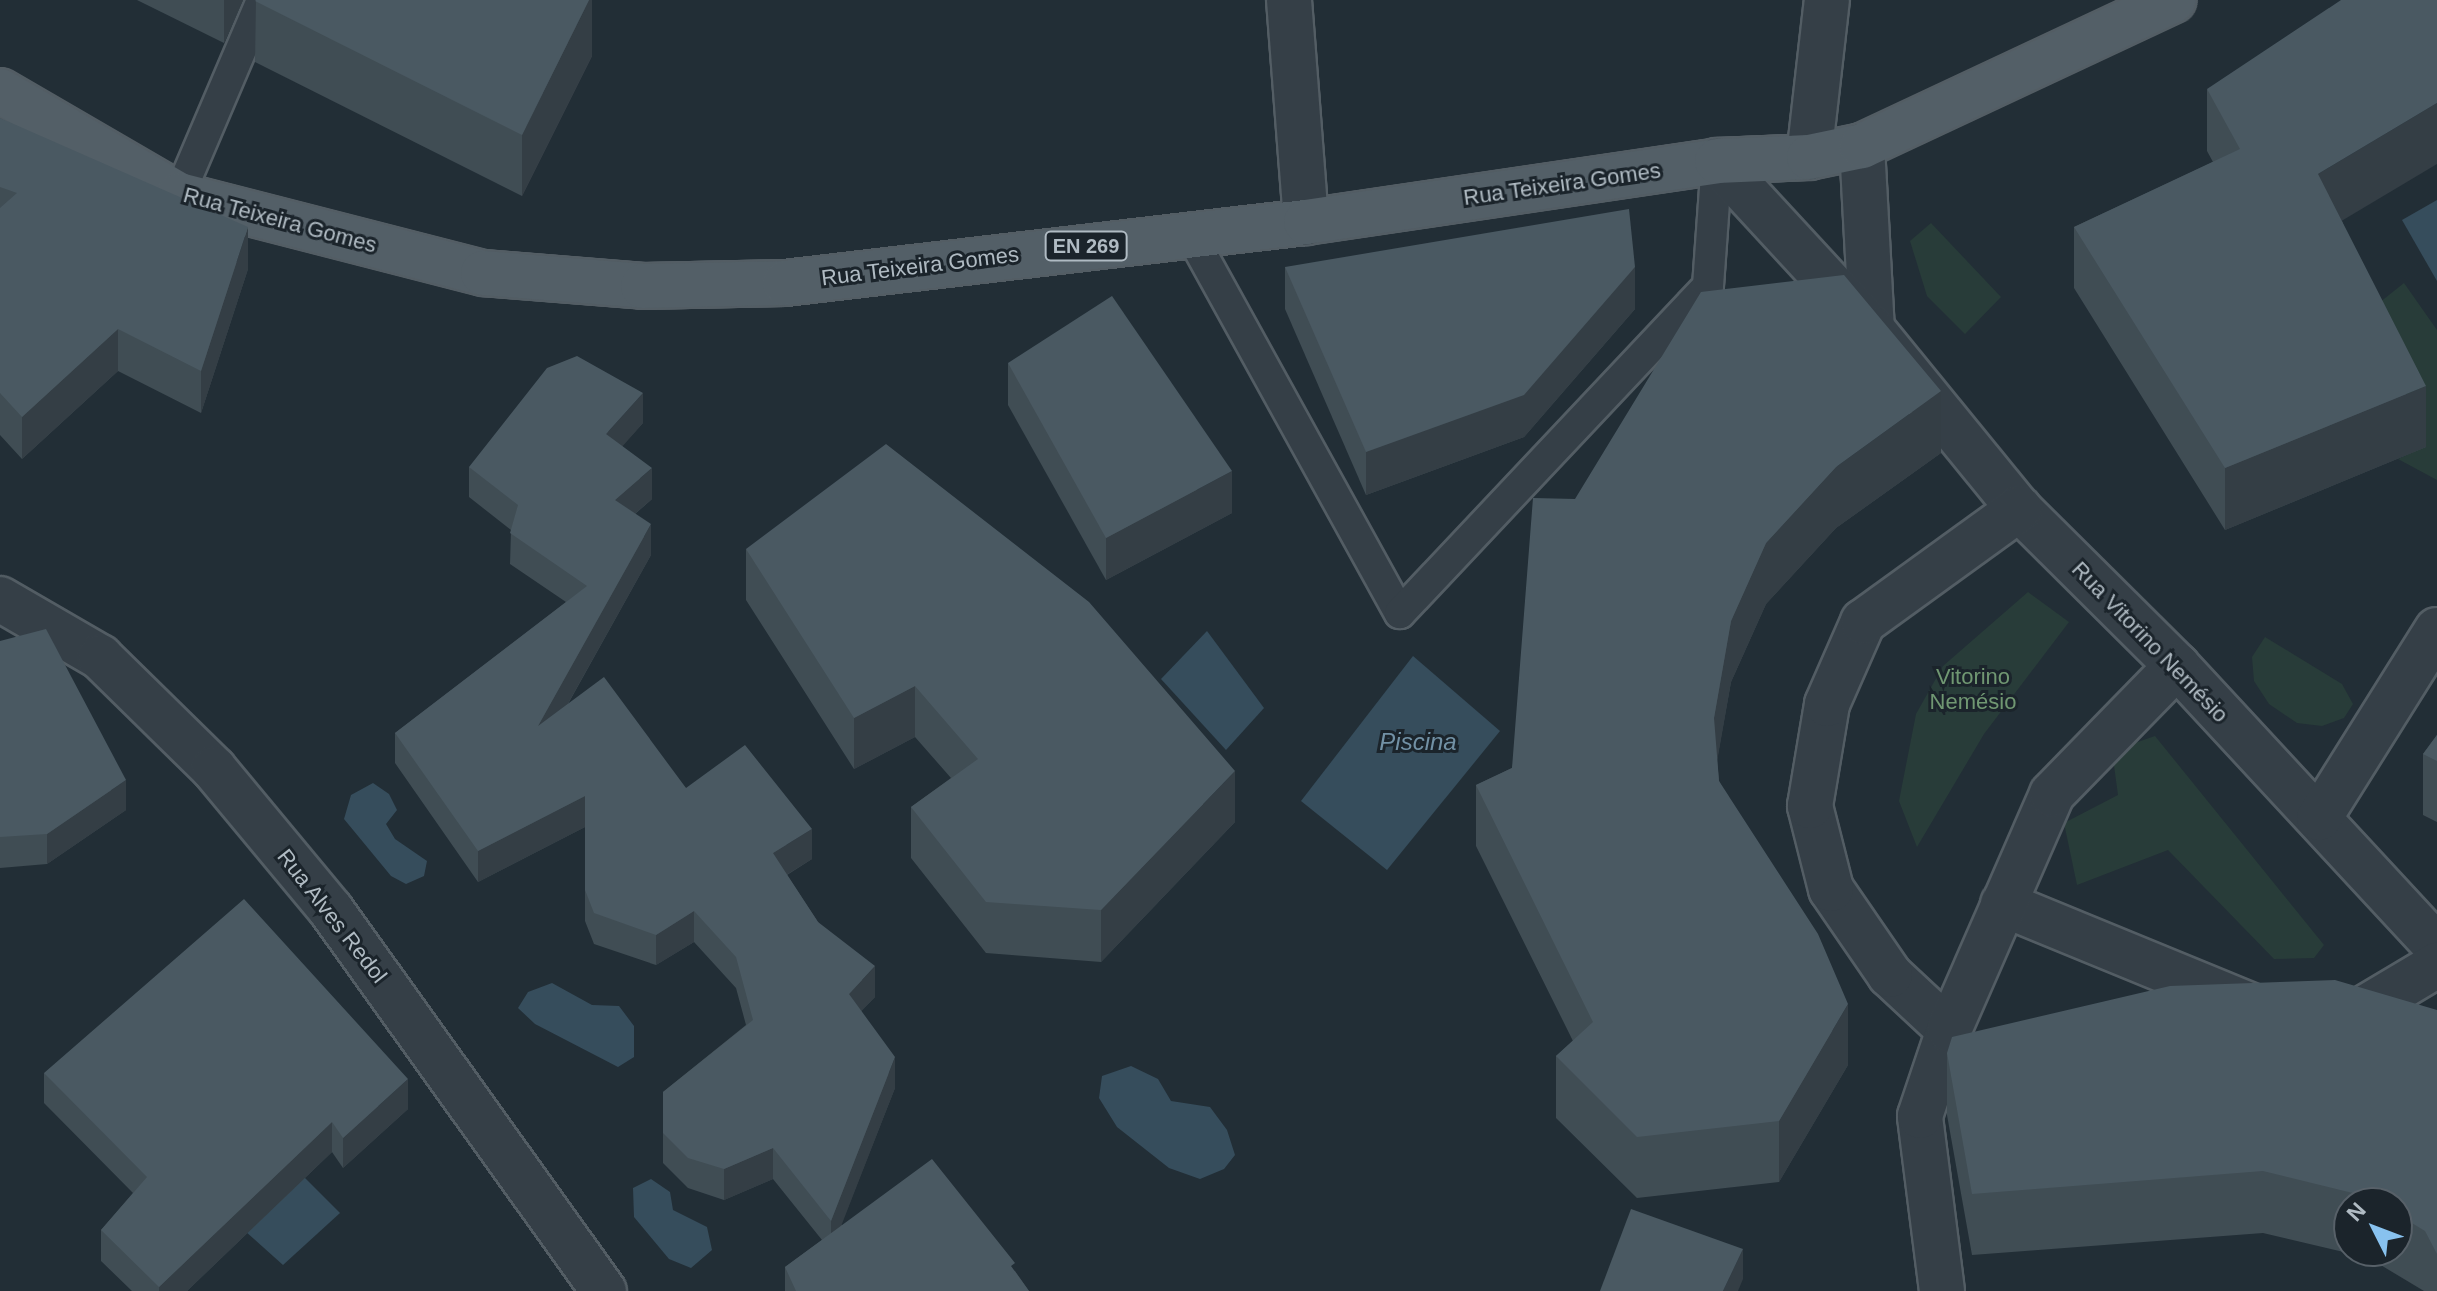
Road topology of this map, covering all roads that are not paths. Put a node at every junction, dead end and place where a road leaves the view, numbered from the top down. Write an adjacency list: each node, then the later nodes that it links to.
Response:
1 (262, 0): 9 (lane)
2 (1289, 0): 10 (street)
3 (1827, 0): 7 (street)
4 (2174, 0): 6 (main road, Rua Teixeira Gomes / EN 269)
5 (0, 91): 9 (main road, Rua Teixeira Gomes / EN 269)
6 (1862, 146): 7 (main road, Rua Teixeira Gomes / EN 269); 12 (street)
7 (1809, 157): 8 (main road, Rua Teixeira Gomes / EN 269)
8 (1717, 161): 10 (main road, Rua Teixeira Gomes / EN 269); 11 (lane); 12 (street, Rua Vitorino Nemésio)
9 (179, 195): 11 (main road, Rua Teixeira Gomes / EN 269)
10 (1306, 222): 11 (main road, Rua Teixeira Gomes / EN 269)
11 (1191, 235)
12 (1872, 329): 13 (street, Rua Vitorino Nemésio)
13 (2019, 509): 16 (street, Rua Vitorino Nemésio); 21 (street)
14 (0, 599): 22 (street, Rua Alves Redol)
15 (2437, 630): 17 (street)
16 (2177, 666): 17 (street, Rua Vitorino Nemésio); 18 (street)
17 (2319, 818): 19 (street, Rua Vitorino Nemésio)
18 (2003, 904): 20 (street); 21 (street)
19 (2437, 947)
20 (2437, 965)
21 (1949, 1030): 23 (street)
22 (604, 1291)
23 (1942, 1291)

